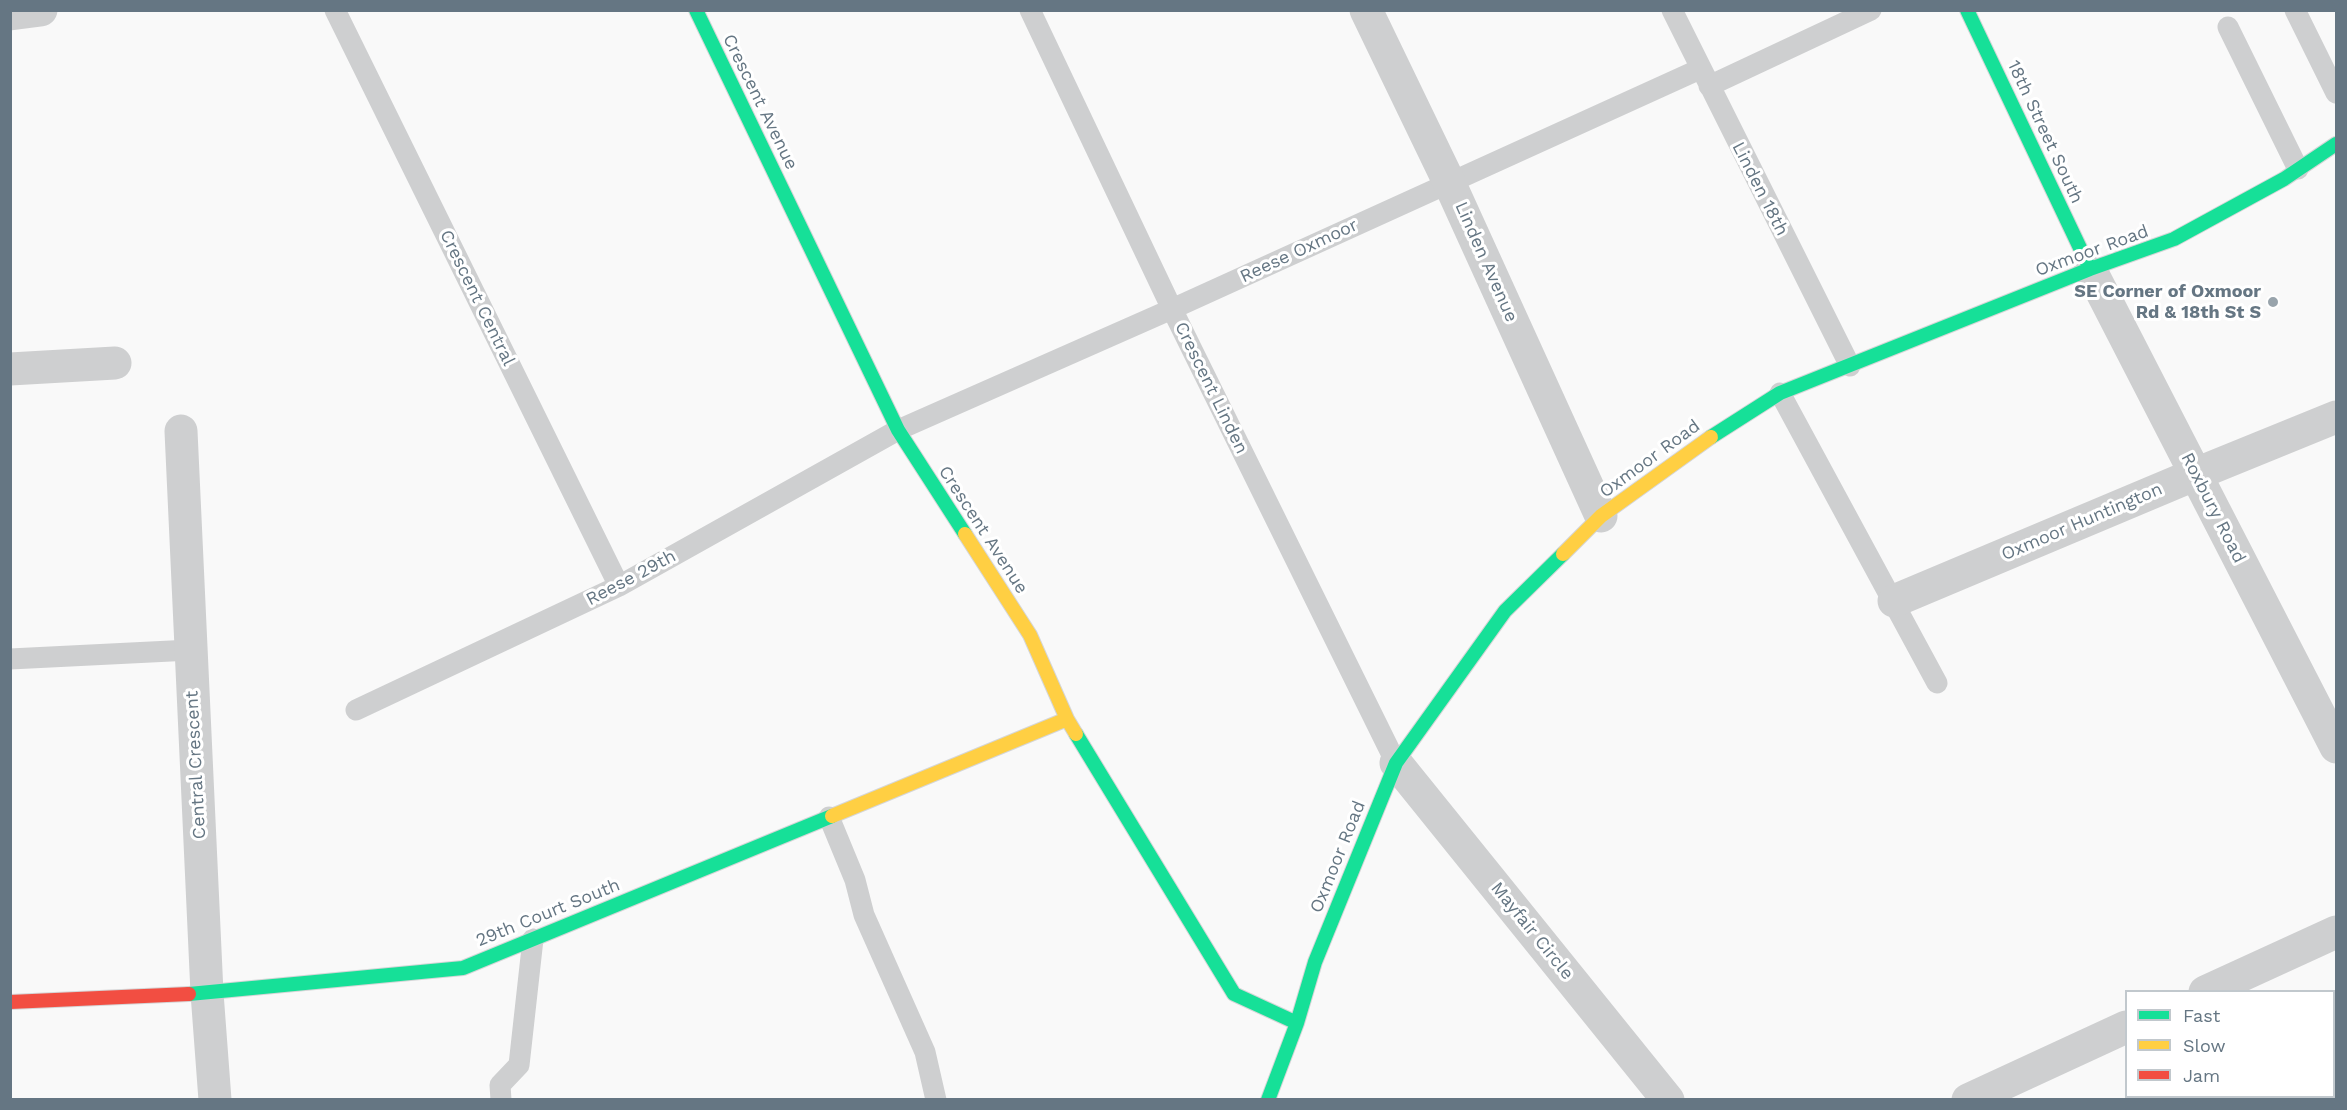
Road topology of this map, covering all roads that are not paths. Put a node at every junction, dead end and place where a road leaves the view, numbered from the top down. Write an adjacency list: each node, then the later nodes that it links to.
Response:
1 (41, 10): 10 (street)
2 (335, 10): 28 (lane, Crescent Central)
3 (696, 10): 24 (street, Crescent Avenue)
4 (1030, 10): 18 (lane, Crescent Linden)
5 (1366, 10): 16 (street, Linden Avenue)
6 (1871, 10): 12 (lane, Reese Oxmoor)
7 (1967, 10): 17 (street, 18th Street South)
8 (2295, 10): 13 (lane)
9 (1674, 11): 12 (lane, Linden 18th)
10 (10, 14)
11 (2228, 27): 15 (lane)
12 (1705, 78): 16 (lane, Reese Oxmoor); 20 (lane, Linden 18th)
13 (2337, 93)
14 (2337, 144): 15 (street, Oxmoor Road)
15 (2298, 170): 17 (street, Oxmoor Road)
16 (1449, 182): 18 (lane, Reese Oxmoor); 27 (street, Linden Avenue)
17 (2090, 269): 20 (street, Oxmoor Road); 26 (street, Roxbury Road)
18 (1172, 309): 24 (lane, Reese Oxmoor); 36 (lane, Crescent Linden)
19 (115, 363): 21 (street)
20 (1850, 366): 22 (street, Oxmoor Road)
21 (10, 369)
22 (1780, 393): 27 (street, Oxmoor Road); 29 (lane)
23 (2337, 417): 26 (street, Oxmoor Huntington)
24 (898, 430): 28 (lane, Reese 29th); 34 (street, Crescent Avenue)
25 (181, 431): 30 (street, Central Crescent)
26 (2196, 474): 29 (street, Oxmoor Huntington); 35 (street, Roxbury Road)
27 (1601, 516): 36 (street, Oxmoor Road)
28 (620, 586): 33 (lane, Reese 29th)
29 (1894, 602): 32 (lane)
30 (191, 650): 31 (lane); 41 (street, Central Crescent)
31 (10, 659)
32 (1937, 683)
33 (356, 710)
34 (1067, 719): 37 (street, 29th Court South); 43 (street, Crescent Avenue)
35 (2337, 747)
36 (1396, 763): 43 (street, Oxmoor Road); 49 (street, Mayfair Circle)
37 (829, 817): 39 (street, 29th Court South); 47 (lane)
38 (2337, 932): 40 (street)
39 (533, 939): 41 (street, 29th Court South); 45 (lane)
40 (2209, 990)
41 (207, 993): 42 (street, 29th Court South); 46 (street, Central Crescent)
42 (10, 1002)
43 (1297, 1023): 48 (street, Oxmoor Road)
44 (2125, 1029): 50 (street)
45 (500, 1092)
46 (215, 1100)
47 (936, 1100)
48 (1268, 1100)
49 (1668, 1100)
50 (1968, 1100)

